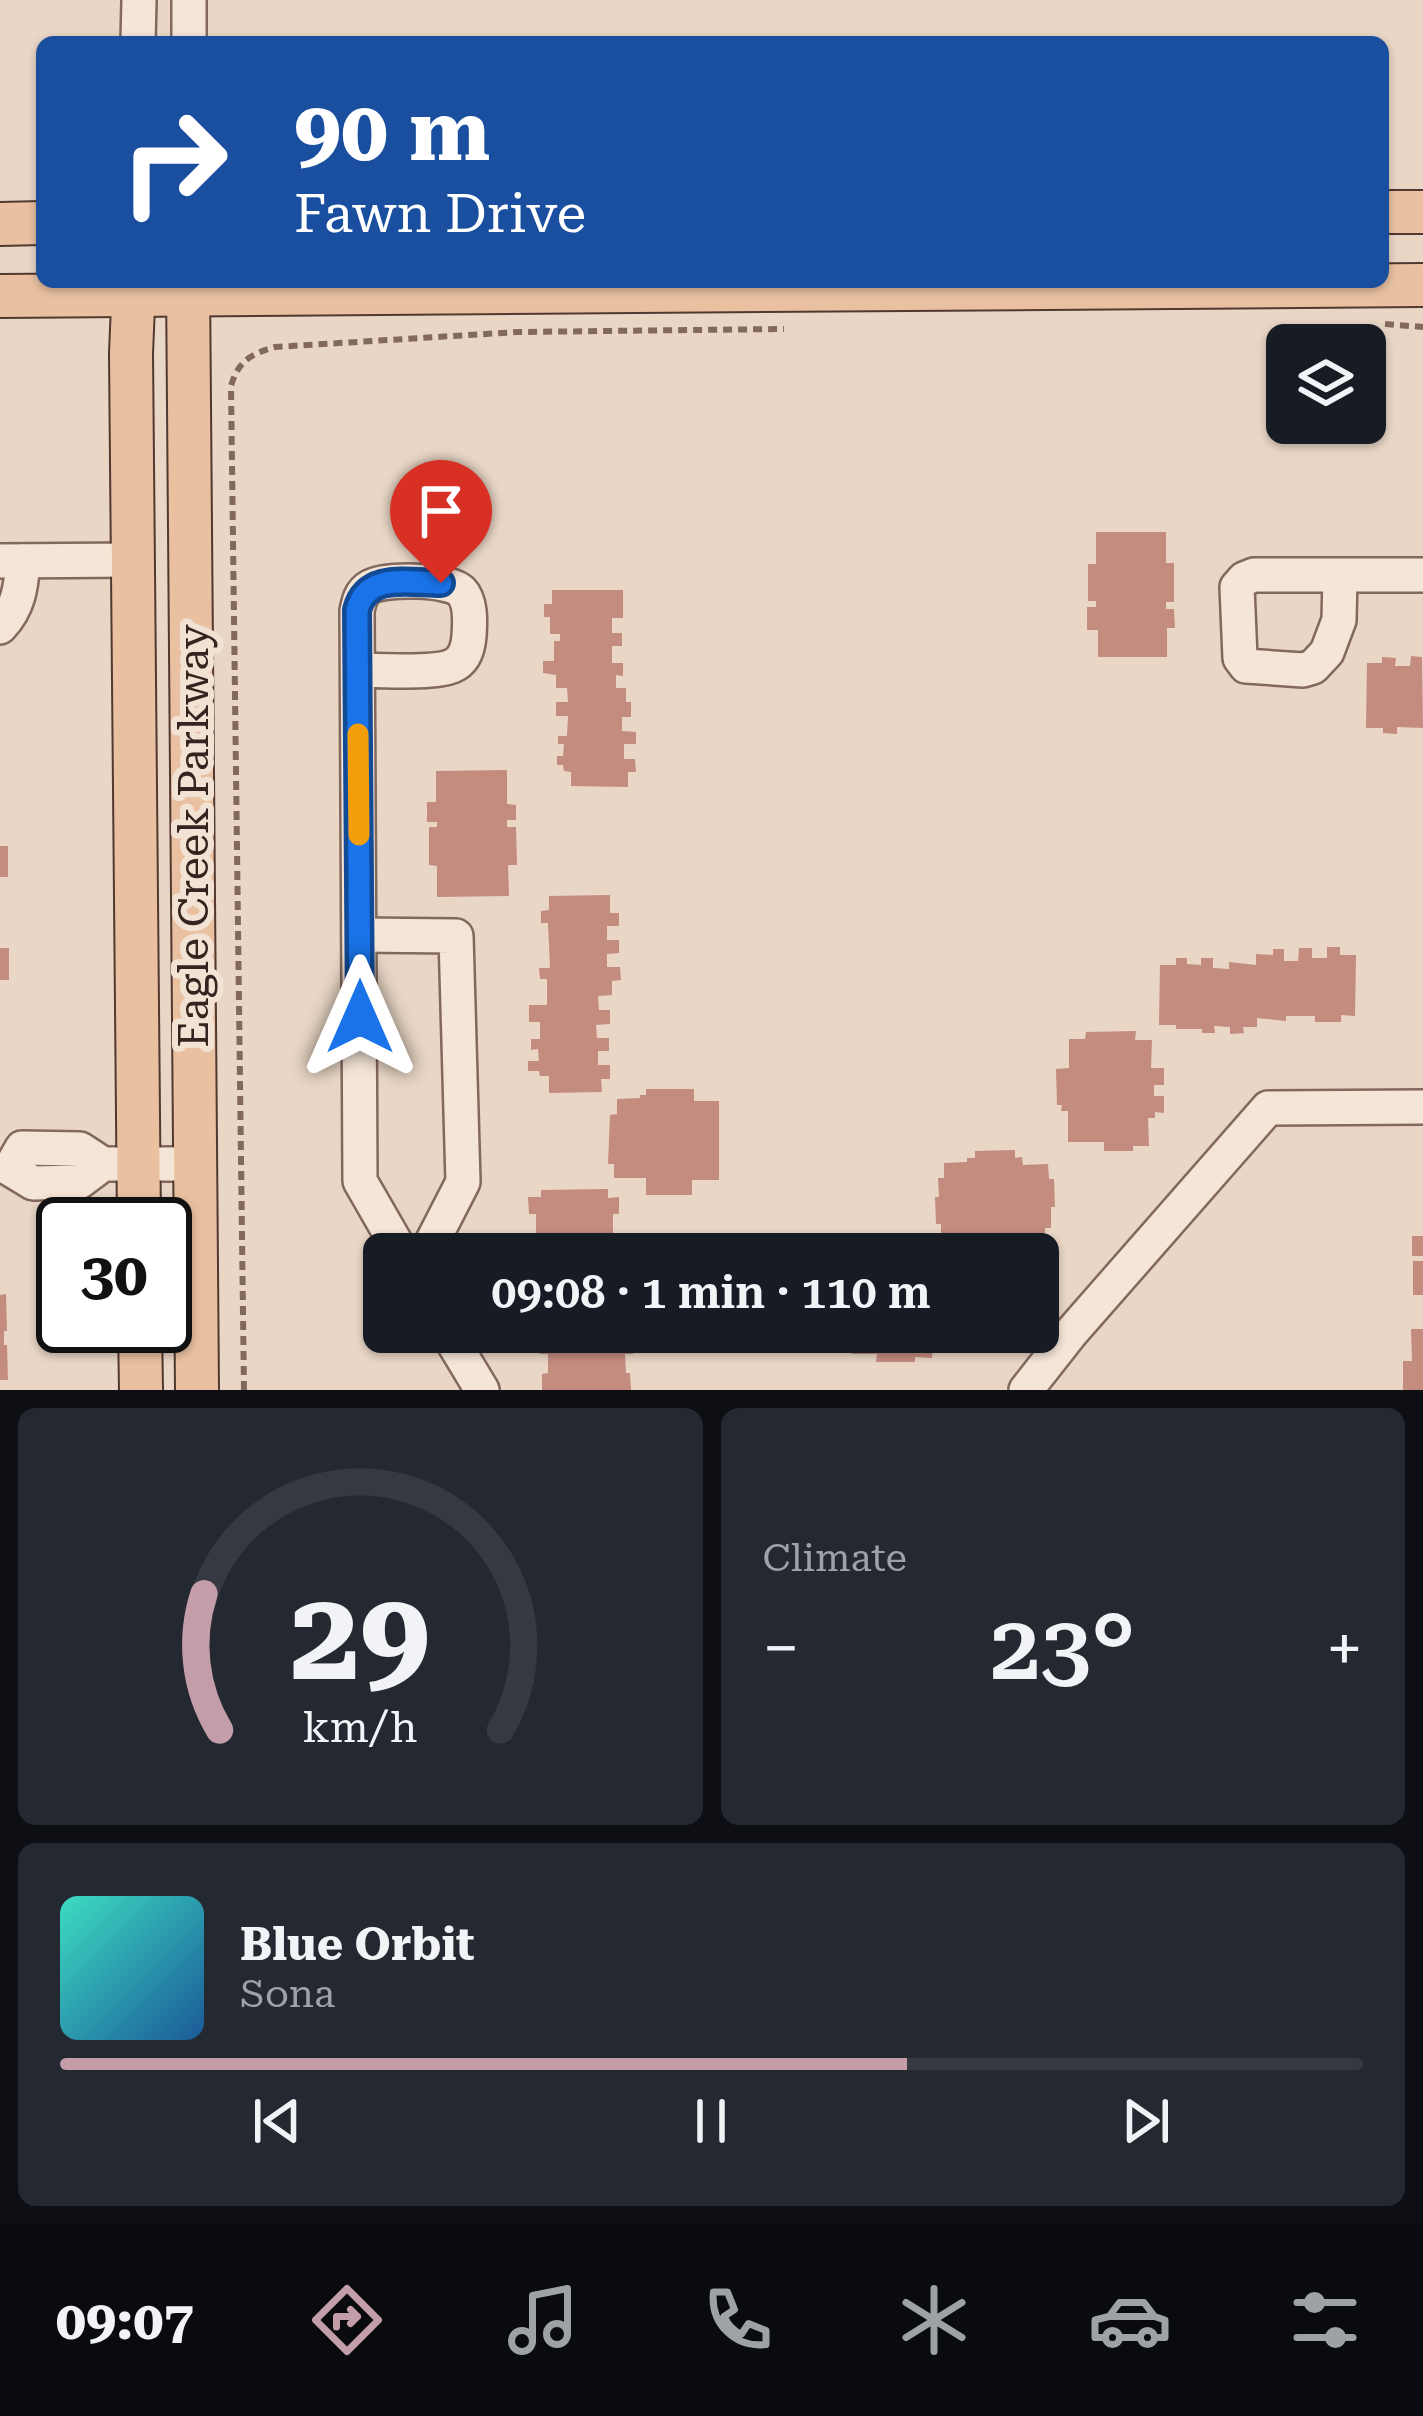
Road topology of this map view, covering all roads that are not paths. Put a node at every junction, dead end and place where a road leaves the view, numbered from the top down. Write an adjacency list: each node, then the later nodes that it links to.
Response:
1 (139, 0): 3 (street)
2 (189, 0): 4 (street)
3 (138, 36)
4 (189, 36)
5 (1389, 212): 6 (main road)
6 (1423, 212)
7 (36, 223): 8 (main road)
8 (0, 224)
9 (1389, 285): 10 (main road)
10 (1423, 285)
11 (497, 288): 13 (main road)
12 (133, 289): 13 (main road); 14 (main road); 15 (main road, Eagle Creek Parkway)
13 (188, 289): 24 (main road, Eagle Creek Parkway)
14 (0, 296)
15 (134, 560): 16 (street); 23 (main road, Eagle Creek Parkway)
16 (12, 561): 19 (street)
17 (1423, 575): 18 (street)
18 (1355, 576)
19 (0, 626)
20 (358, 670): 21 (street)
21 (359, 935): 27 (street); 28 (street)
22 (1423, 1107): 34 (street)
23 (121, 1164): 24 (street); 25 (street); 26 (main road, Eagle Creek Parkway)
24 (196, 1164): 32 (main road, Eagle Creek Parkway)
25 (5, 1168)
26 (131, 1197)
27 (390, 1233)
28 (437, 1233)
29 (140, 1353): 31 (main road)
30 (460, 1353): 33 (street)
31 (141, 1390)
32 (197, 1390)
33 (482, 1390)
34 (1026, 1390)

